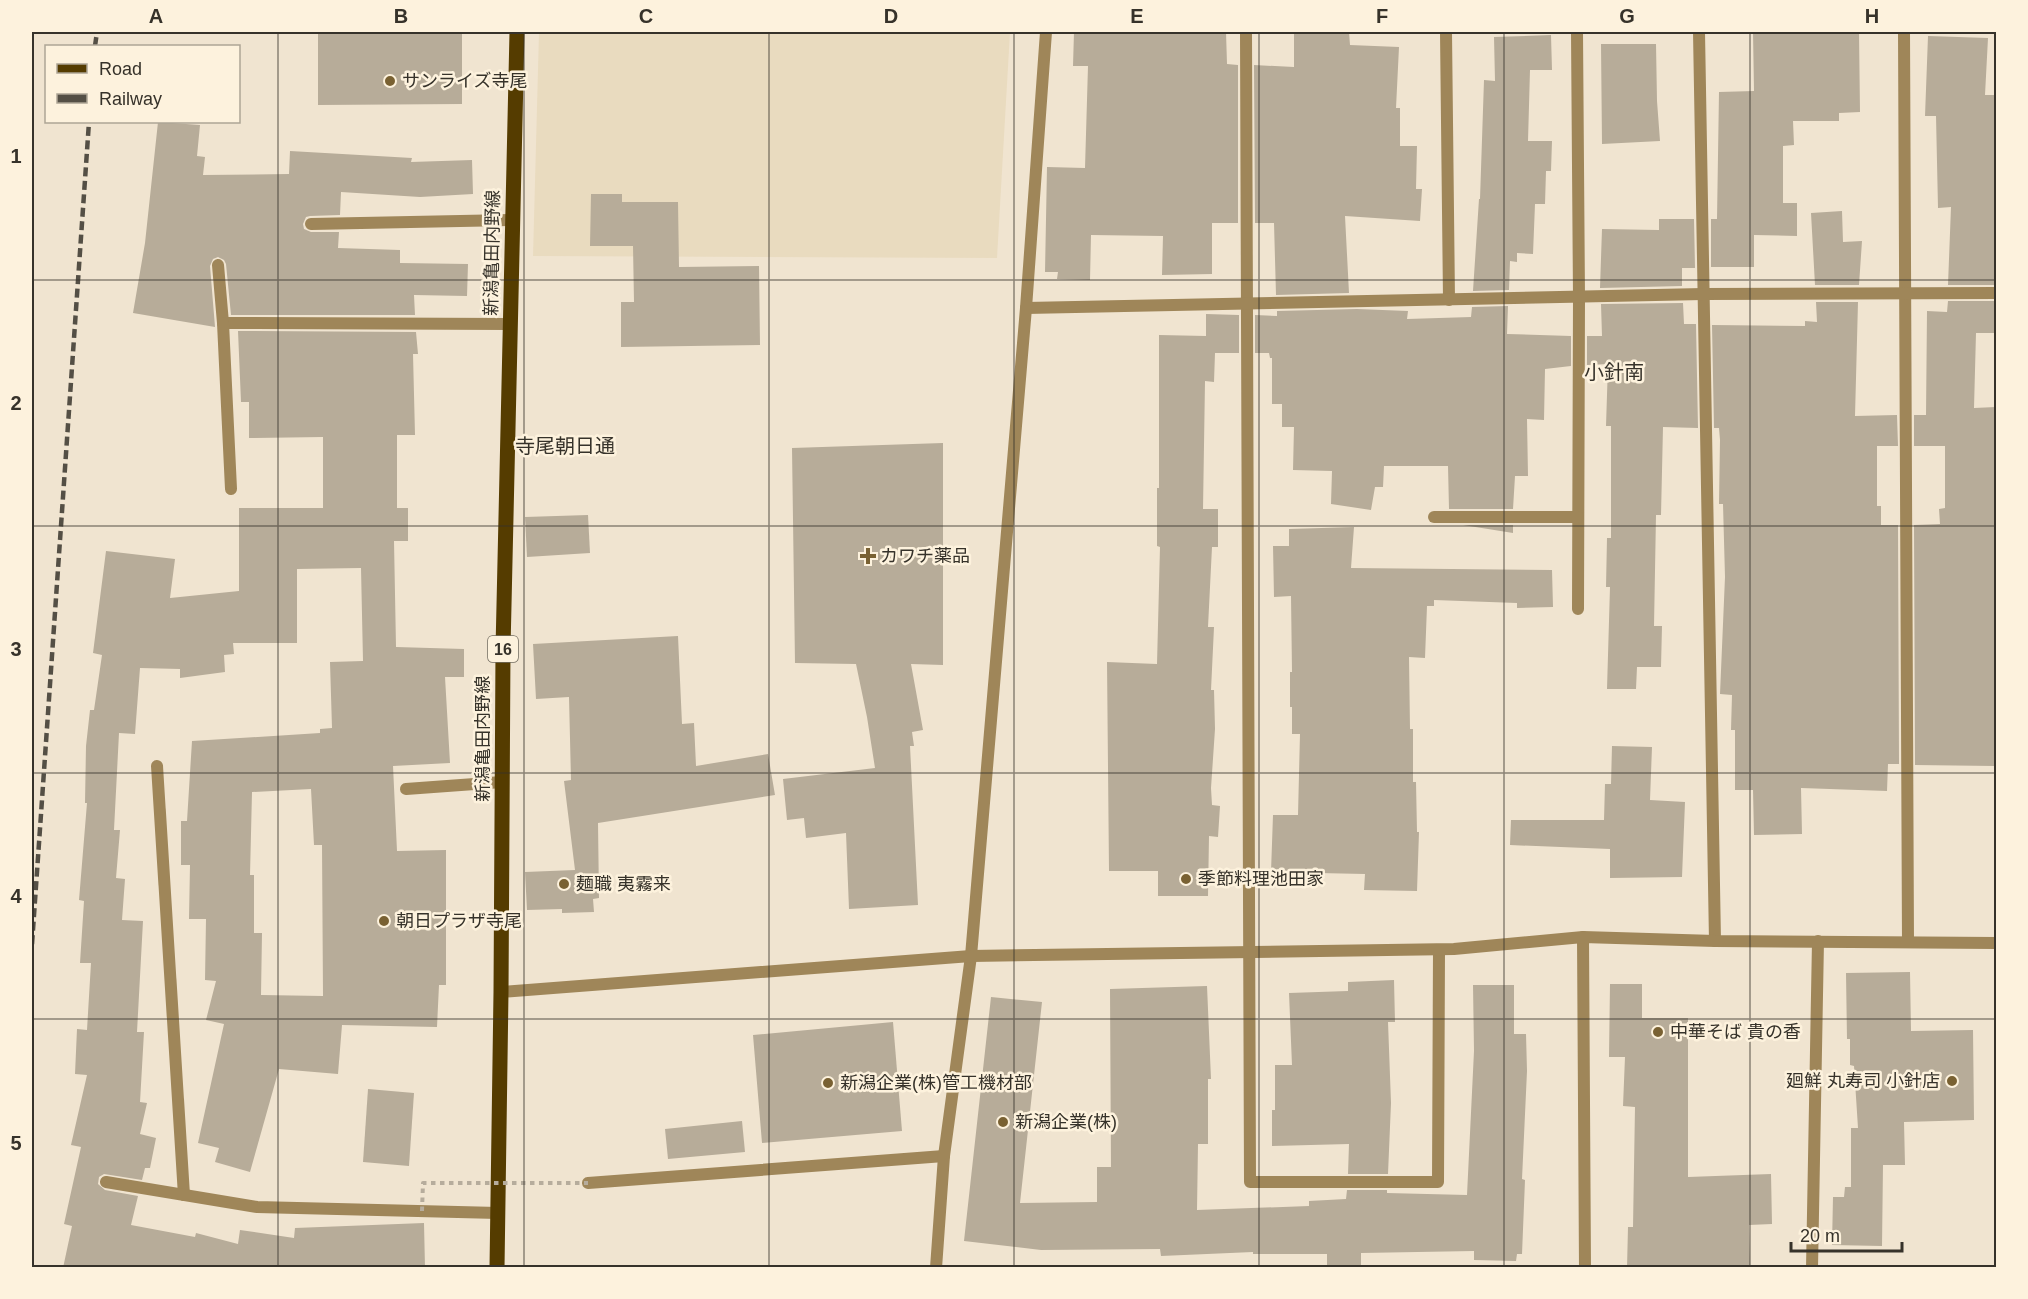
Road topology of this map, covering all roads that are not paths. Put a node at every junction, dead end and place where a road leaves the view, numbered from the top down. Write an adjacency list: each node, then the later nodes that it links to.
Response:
1 (517, 32): 8 (main road, 新潟亀田内野線 / 16)
2 (1046, 32): 17 (street)
3 (1246, 32): 16 (street)
4 (1446, 32): 15 (street)
5 (1577, 32): 14 (street)
6 (1699, 32): 13 (street)
7 (1904, 32): 11 (street)
8 (513, 220): 9 (street); 19 (main road, 新潟亀田内野線 / 16)
9 (311, 224)
10 (218, 265): 18 (street)
11 (1904, 293): 12 (street); 13 (street); 30 (street)
12 (1996, 293)
13 (1702, 294): 14 (street); 28 (street)
14 (1579, 298): 15 (street); 22 (street)
15 (1449, 300): 16 (street)
16 (1245, 304): 17 (street); 33 (street)
17 (1026, 308): 34 (street)
18 (223, 323): 19 (street); 20 (street)
19 (510, 324): 25 (main road, 新潟亀田内野線 / 16)
20 (231, 489)
21 (1434, 517): 22 (street)
22 (1578, 518): 23 (street)
23 (1578, 609)
24 (158, 766): 39 (street)
25 (502, 782): 26 (street); 35 (main road, 新潟亀田内野線 / 16)
26 (406, 789)
27 (1582, 937): 28 (street); 32 (street); 43 (street)
28 (1715, 940): 29 (street)
29 (1818, 941): 30 (street); 44 (street)
30 (1908, 942): 31 (street)
31 (1996, 943)
32 (1439, 950): 33 (street); 33 (street)
33 (1250, 953): 34 (street)
34 (971, 956): 35 (street); 36 (street)
35 (501, 992): 40 (main road, 新潟亀田内野線 / 16)
36 (944, 1156): 38 (street); 42 (street)
37 (106, 1182): 39 (street)
38 (588, 1183)
39 (184, 1195): 40 (street)
40 (498, 1213): 41 (main road, 新潟亀田内野線 / 16)
41 (497, 1268)
42 (936, 1268)
43 (1585, 1268)
44 (1812, 1268)

